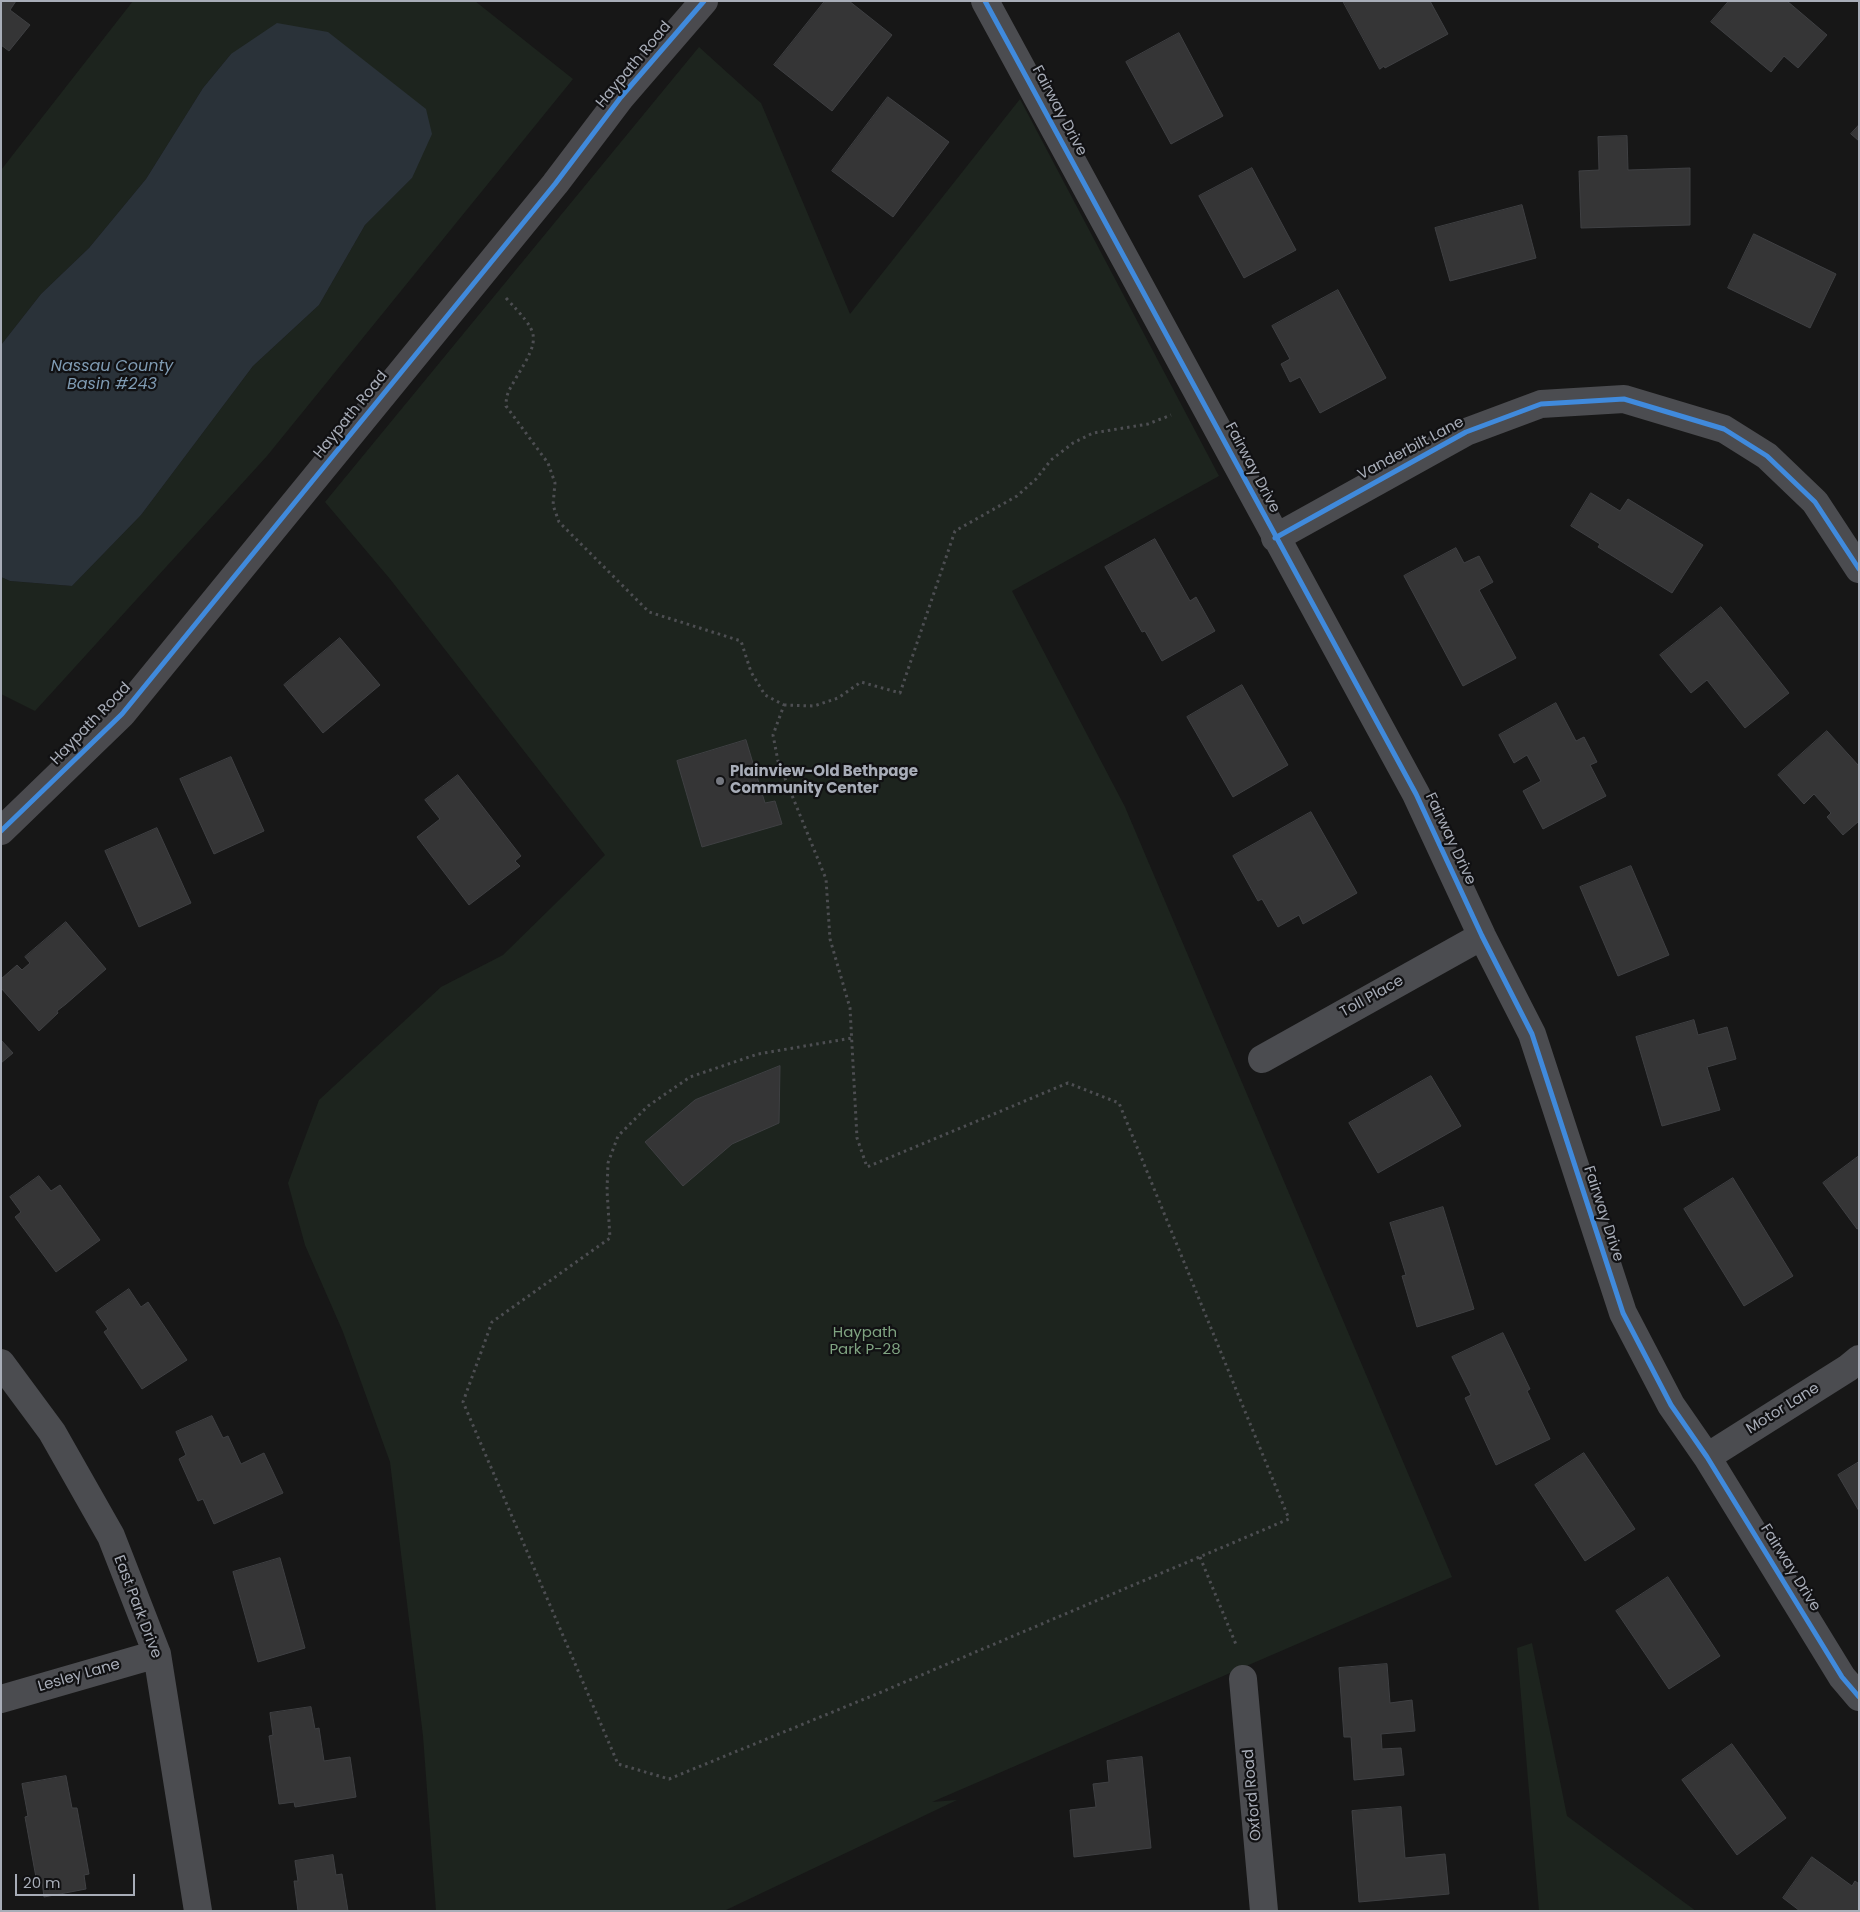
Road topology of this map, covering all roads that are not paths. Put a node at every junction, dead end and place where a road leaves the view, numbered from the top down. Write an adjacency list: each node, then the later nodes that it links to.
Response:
1 (704, 1): 5 (street, Haypath Road)
2 (985, 1): 3 (street, Fairway Drive)
3 (1275, 538): 4 (street, Vanderbilt Lane); 6 (street, Fairway Drive)
4 (1859, 569)
5 (1, 831)
6 (1482, 936): 7 (street, Toll Place); 10 (street, Fairway Drive)
7 (1262, 1059)
8 (1859, 1359): 10 (street, Motor Lane)
9 (1, 1364): 11 (street, East Park Drive)
10 (1707, 1457): 13 (street, Fairway Drive)
11 (157, 1654): 14 (street, Lesley Lane); 15 (street, East Park Drive)
12 (1243, 1679): 16 (street, Oxford Road)
13 (1859, 1698)
14 (1, 1699)
15 (198, 1911)
16 (1264, 1911)

